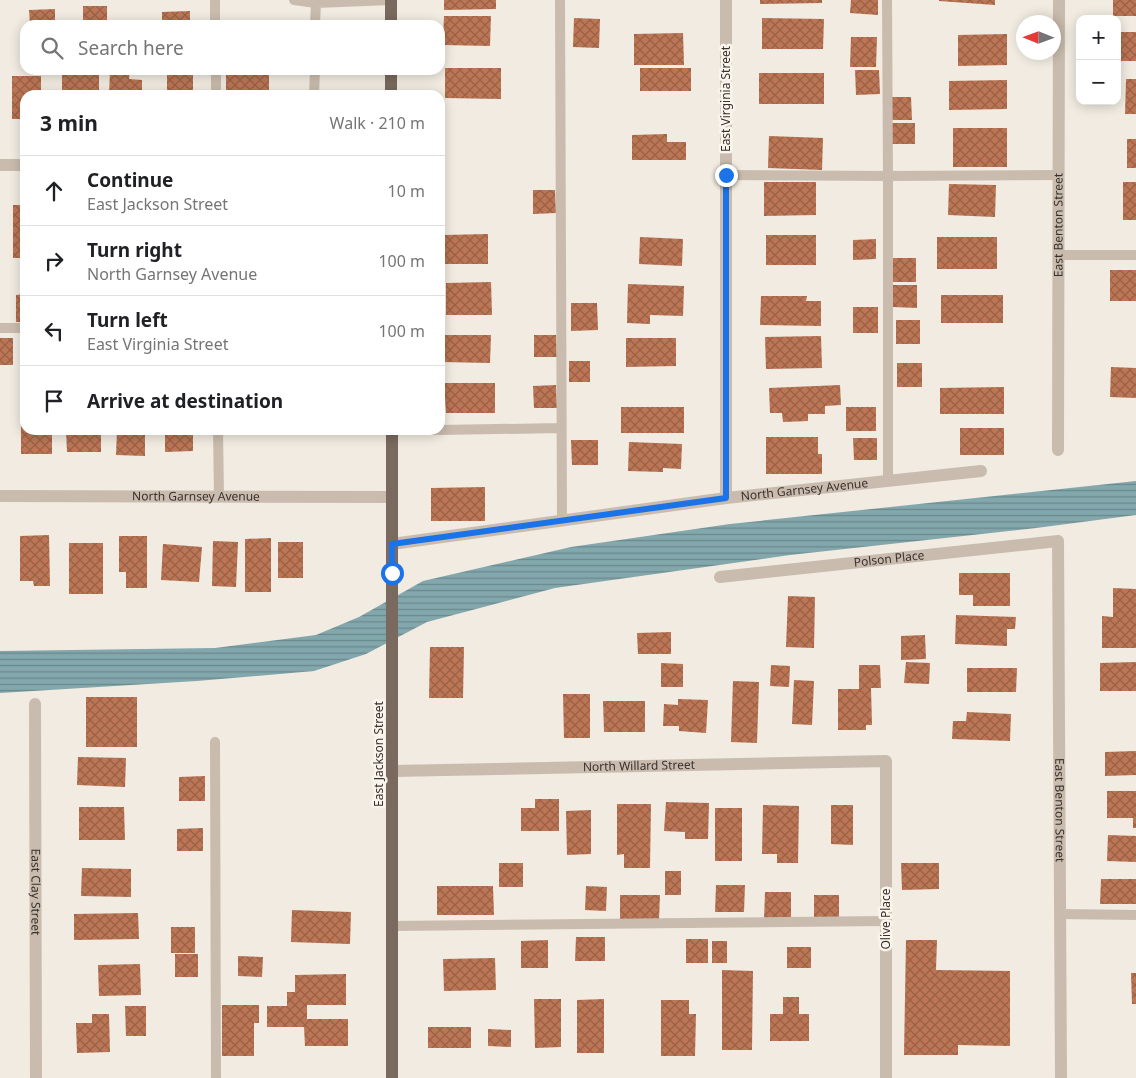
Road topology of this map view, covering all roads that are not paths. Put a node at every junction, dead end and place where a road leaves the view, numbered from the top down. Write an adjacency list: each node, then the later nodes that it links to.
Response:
1 (215, 0): 9 (lane)
2 (294, 0): 8 (lane)
3 (391, 0): 8 (lane); 11 (main road)
4 (560, 0): 27 (lane)
5 (726, 0): 20 (street, East Virginia Street)
6 (887, 0): 22 (lane)
7 (1059, 0): 21 (street, East Benton Street)
8 (316, 3): 10 (lane)
9 (215, 20)
10 (315, 20)
11 (391, 20)
12 (216, 75): 15 (lane)
13 (314, 75): 16 (lane)
14 (391, 75): 17 (main road)
15 (216, 90)
16 (314, 90)
17 (391, 90)
18 (0, 165): 19 (street)
19 (20, 165)
20 (726, 175): 22 (lane); 37 (street, East Virginia Street)
21 (1058, 175): 22 (lane); 23 (street, East Benton Street)
22 (888, 176): 33 (lane)
23 (1058, 255): 24 (lane); 31 (street, East Benton Street)
24 (1136, 255)
25 (0, 328): 26 (lane)
26 (20, 328)
27 (562, 428): 28 (lane); 38 (lane)
28 (445, 430)
29 (218, 435): 35 (lane)
30 (392, 435): 36 (main road, East Jackson Street)
31 (1058, 450)
32 (982, 471): 33 (street, North Garnsey Avenue)
33 (888, 481): 37 (street, North Garnsey Avenue)
34 (0, 496): 35 (street, North Garnsey Avenue)
35 (219, 497): 36 (street, North Garnsey Avenue)
36 (392, 498): 40 (main road, East Jackson Street)
37 (726, 498): 38 (street, North Garnsey Avenue)
38 (562, 521): 40 (street, North Garnsey Avenue)
39 (1058, 541): 41 (street, Polson Place); 46 (street, East Benton Street)
40 (392, 544): 45 (main road, East Jackson Street)
41 (720, 577)
42 (35, 704): 50 (street, East Clay Street)
43 (215, 742): 51 (lane)
44 (886, 760): 45 (street, North Willard Street); 48 (street, Olive Place)
45 (393, 771): 49 (main road, East Jackson Street)
46 (1060, 914): 47 (lane); 54 (street, East Benton Street)
47 (1136, 915)
48 (886, 921): 49 (lane); 53 (street, Olive Place)
49 (392, 926): 52 (main road, East Jackson Street)
50 (36, 1078)
51 (216, 1078)
52 (392, 1078)
53 (886, 1078)
54 (1061, 1078)

